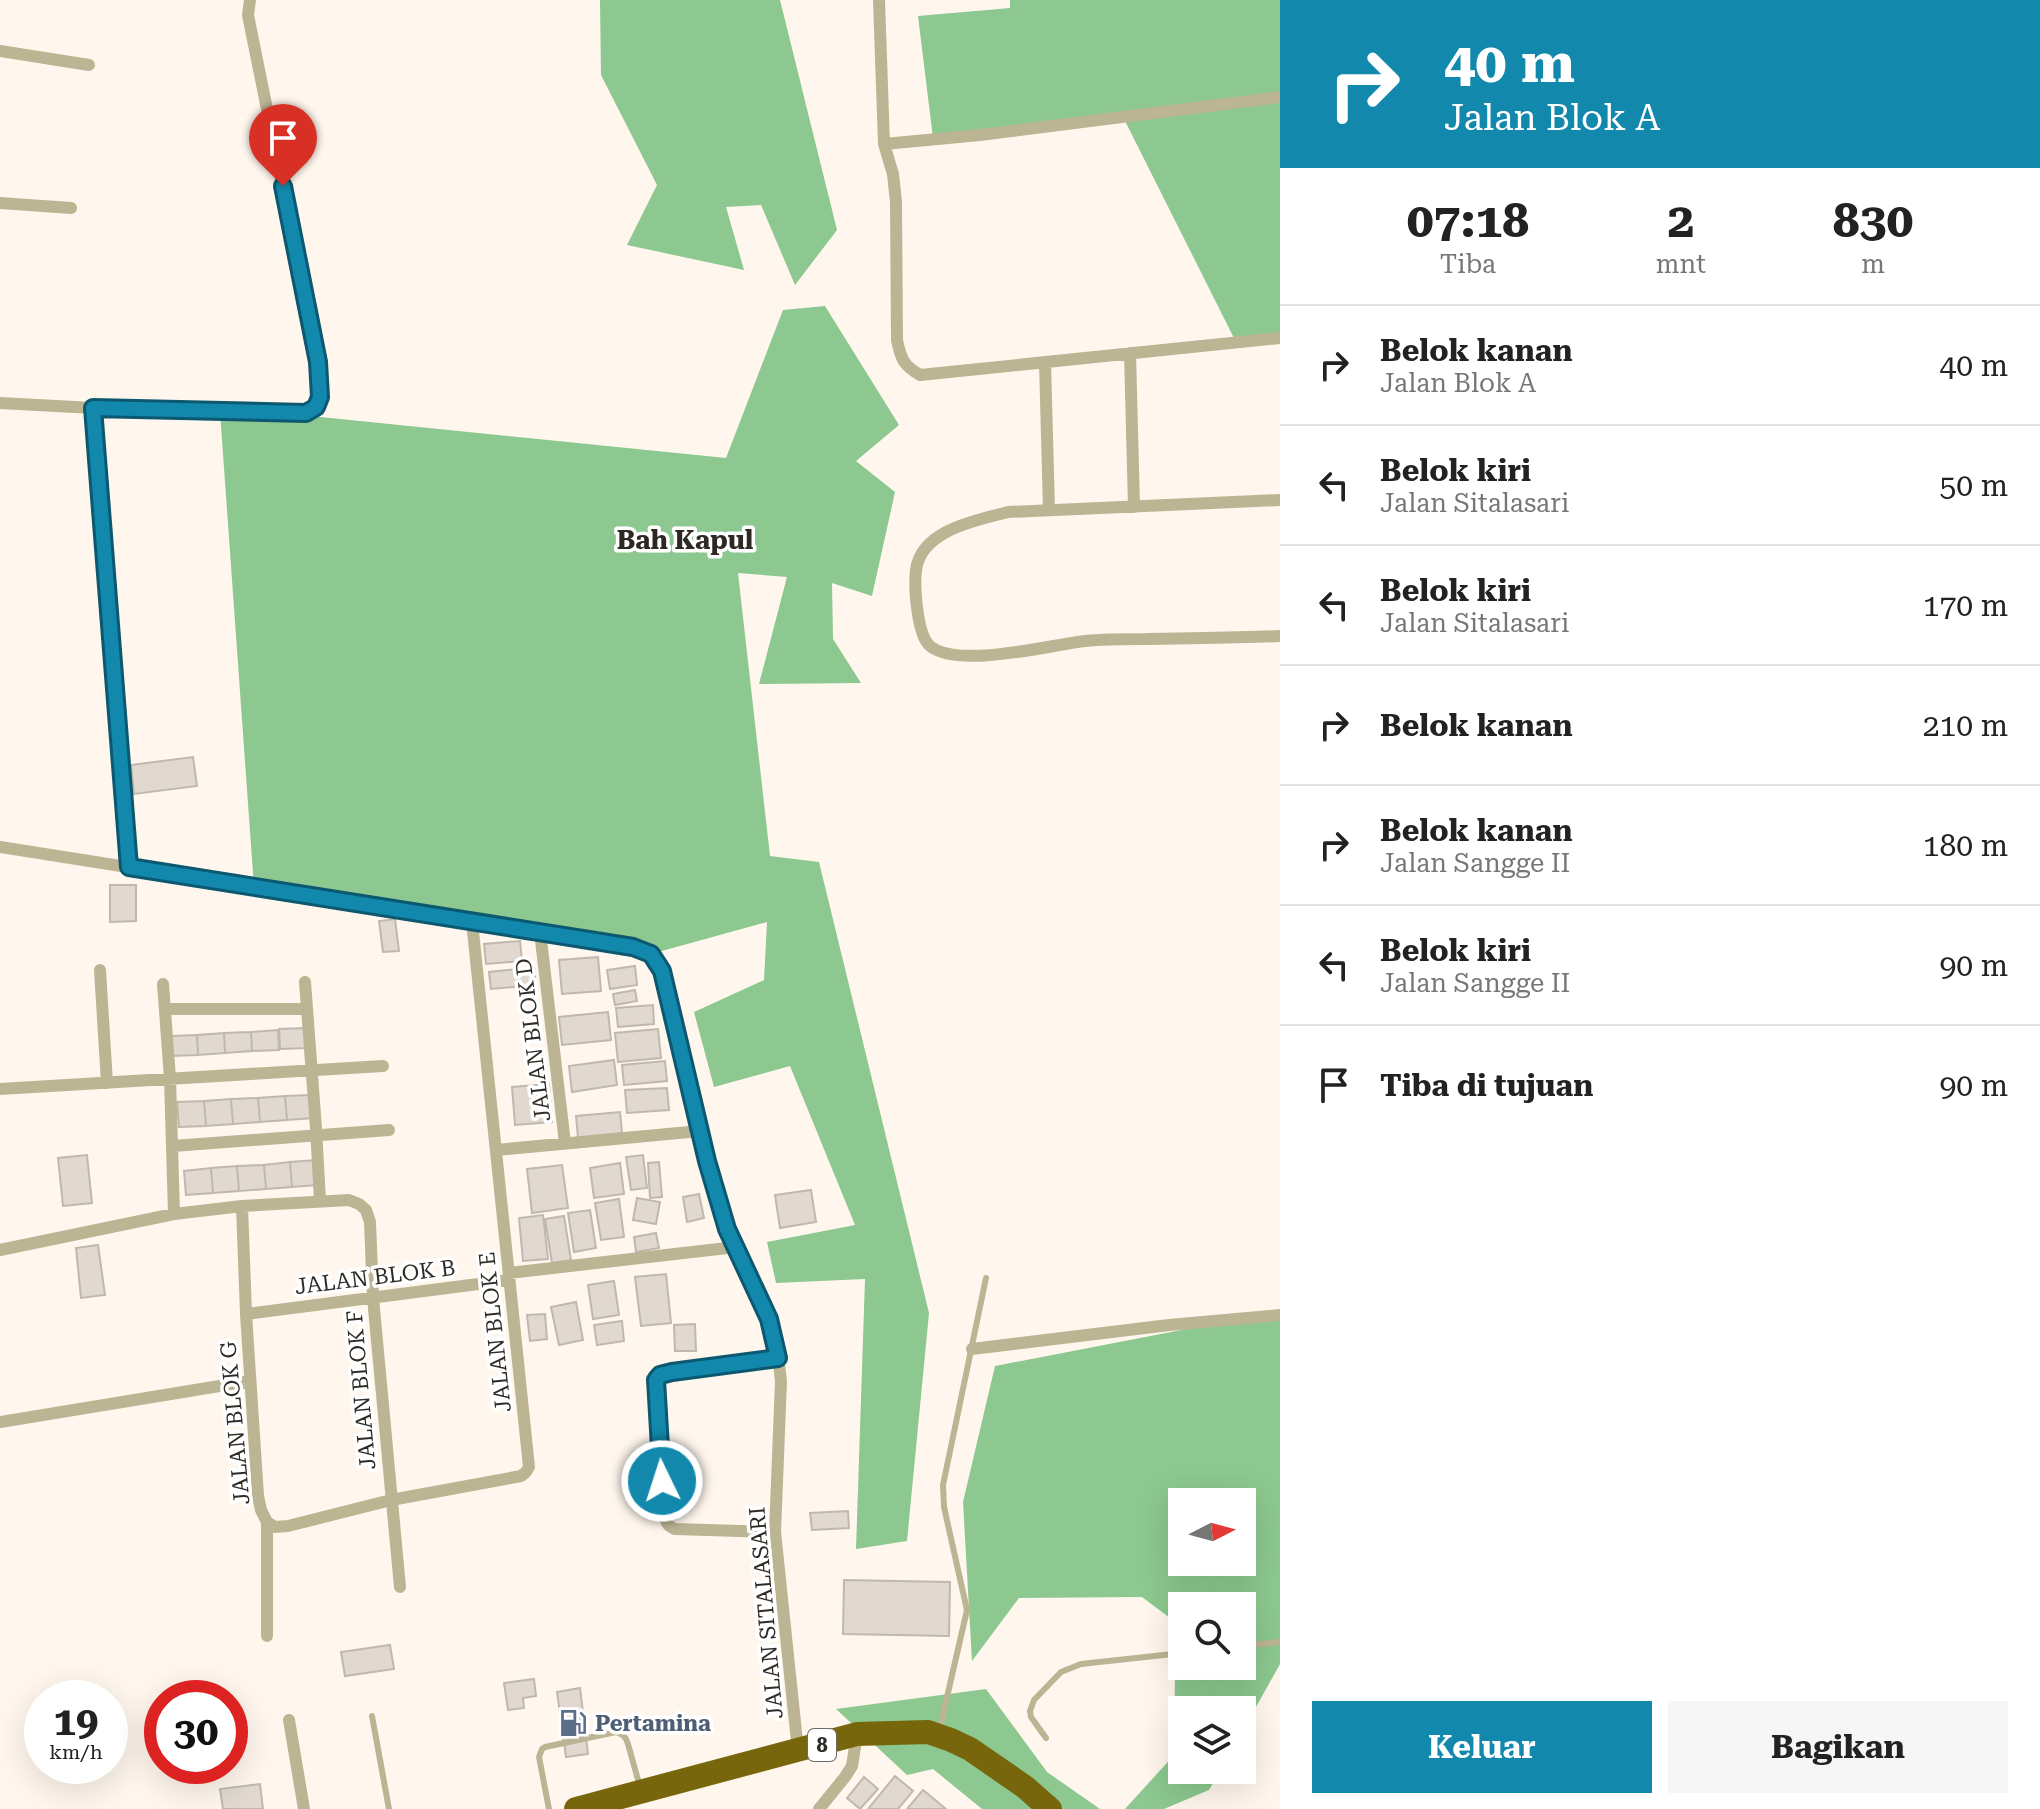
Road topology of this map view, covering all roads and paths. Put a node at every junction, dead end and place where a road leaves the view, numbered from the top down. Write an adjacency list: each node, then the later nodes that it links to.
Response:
1 (250, 0): 13 (street)
2 (879, 0): 6 (street)
3 (0, 51): 4 (street)
4 (89, 65)
5 (1280, 97): 6 (street)
6 (884, 144): 11 (street)
7 (0, 203): 8 (street)
8 (71, 208)
9 (1280, 338): 10 (street)
10 (1130, 353): 11 (street); 15 (street)
11 (1045, 362): 16 (street)
12 (0, 403): 13 (street)
13 (93, 408): 19 (street)
14 (1280, 500): 15 (street)
15 (1134, 507): 16 (street)
16 (1049, 510): 17 (street)
17 (1280, 636)
18 (0, 847): 19 (street, JALAN SITALASARI)
19 (129, 867): 20 (street, JALAN SITALASARI)
20 (472, 922): 21 (street, JALAN SITALASARI); 37 (street, JALAN BLOK E)
21 (540, 932): 33 (street, JALAN SITALASARI); 35 (street, JALAN BLOK D)
22 (100, 970): 30 (street)
23 (305, 982): 26 (street)
24 (163, 984): 25 (street)
25 (166, 1009): 26 (street); 29 (street)
26 (306, 1009): 28 (street)
27 (383, 1066): 28 (street)
28 (311, 1071): 29 (street); 34 (street)
29 (170, 1078): 30 (street); 36 (street)
30 (107, 1083): 31 (street)
31 (0, 1089)
32 (389, 1130): 34 (street)
33 (700, 1131): 35 (street); 41 (street, JALAN SITALASARI)
34 (316, 1137): 36 (street); 38 (street)
35 (565, 1143): 37 (street)
36 (173, 1146): 40 (street)
37 (496, 1150): 43 (street, JALAN BLOK E)
38 (320, 1201): 39 (street); 45 (street, JALAN BLOK F)
39 (242, 1206): 40 (street); 46 (street, JALAN BLOK G)
40 (174, 1214): 42 (street)
41 (736, 1247): 43 (street, JALAN BLOK B); 49 (street, JALAN SITALASARI)
42 (0, 1250)
43 (509, 1276): 45 (street, JALAN BLOK B); 52 (street, JALAN BLOK E)
44 (986, 1278): 48 (lane)
45 (373, 1298): 46 (street, JALAN BLOK B); 52 (street, JALAN BLOK F)
46 (246, 1314): 50 (street, JALAN BLOK G)
47 (1280, 1315): 48 (street)
48 (972, 1349): 63 (lane)
49 (778, 1358): 54 (street, JALAN SITALASARI); 54 (street)
50 (250, 1381): 51 (street); 53 (street, JALAN BLOK G)
51 (0, 1422)
52 (391, 1500): 53 (street, JALAN BLOK E); 55 (street, JALAN BLOK F)
53 (267, 1522): 56 (street, JALAN BLOK G)
54 (775, 1532): 65 (street, JALAN SITALASARI)
55 (400, 1587)
56 (267, 1636)
57 (1280, 1642): 58 (lane)
58 (1256, 1645)
59 (1168, 1655): 64 (lane)
60 (372, 1716): 68 (lane)
61 (289, 1720): 67 (street)
62 (857, 1734): 63 (highway, 8); 65 (highway, 8); 71 (street)
63 (938, 1735): 72 (highway, 8)
64 (1046, 1738)
65 (798, 1751): 66 (highway, 8)
66 (641, 1791): 69 (lane); 70 (highway, 8)
67 (304, 1809)
68 (389, 1809)
69 (549, 1809)
70 (576, 1809)
71 (819, 1809)
72 (1050, 1809)

